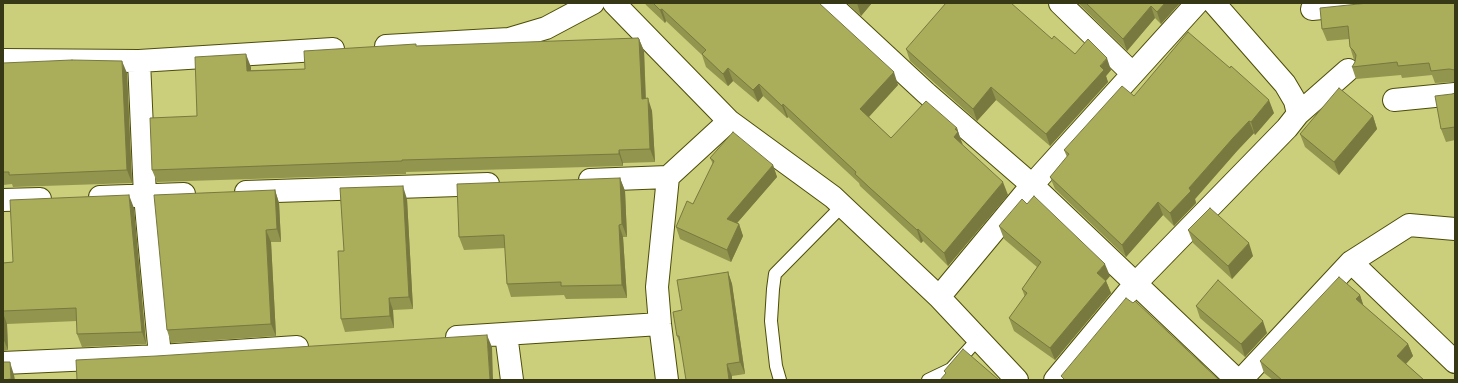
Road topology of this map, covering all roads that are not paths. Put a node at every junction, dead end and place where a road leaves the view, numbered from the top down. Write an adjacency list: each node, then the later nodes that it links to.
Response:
1 (593, 3): 10 (street)
2 (829, 3): 20 (street)
3 (1060, 3): 12 (street)
4 (1197, 3): 12 (street)
5 (1214, 3): 15 (street)
6 (1372, 3): 8 (street)
7 (620, 5): 16 (street)
8 (1312, 9)
9 (3, 60): 10 (street)
10 (139, 61): 23 (street)
11 (1348, 70): 15 (street)
12 (1132, 73): 20 (street)
13 (1455, 94): 14 (street)
14 (1394, 100)
15 (1298, 114): 30 (street)
16 (729, 121): 17 (street); 27 (street)
17 (668, 177): 18 (street); 32 (street)
18 (573, 180)
19 (510, 183): 21 (street)
20 (1032, 185): 30 (street); 31 (street)
21 (224, 193)
22 (201, 194): 23 (street)
23 (145, 196): 24 (street); 37 (street)
24 (82, 198)
25 (58, 199): 26 (street)
26 (3, 200)
27 (842, 206): 31 (street); 43 (lane)
28 (1455, 229): 29 (street)
29 (1351, 262): 38 (street); 48 (street)
30 (1135, 284): 46 (street); 47 (street)
31 (939, 297): 35 (street)
32 (660, 324): 33 (street); 42 (street)
33 (506, 334): 34 (street); 41 (street)
34 (435, 338)
35 (978, 339): 44 (lane); 45 (street)
36 (317, 346): 37 (street)
37 (160, 356): 40 (street)
38 (1455, 362)
39 (3, 363): 40 (street)
40 (36, 370)
41 (512, 380)
42 (667, 380)
43 (780, 380)
44 (928, 380)
45 (1017, 380)
46 (1054, 380)
47 (1237, 380)
48 (1242, 380)

